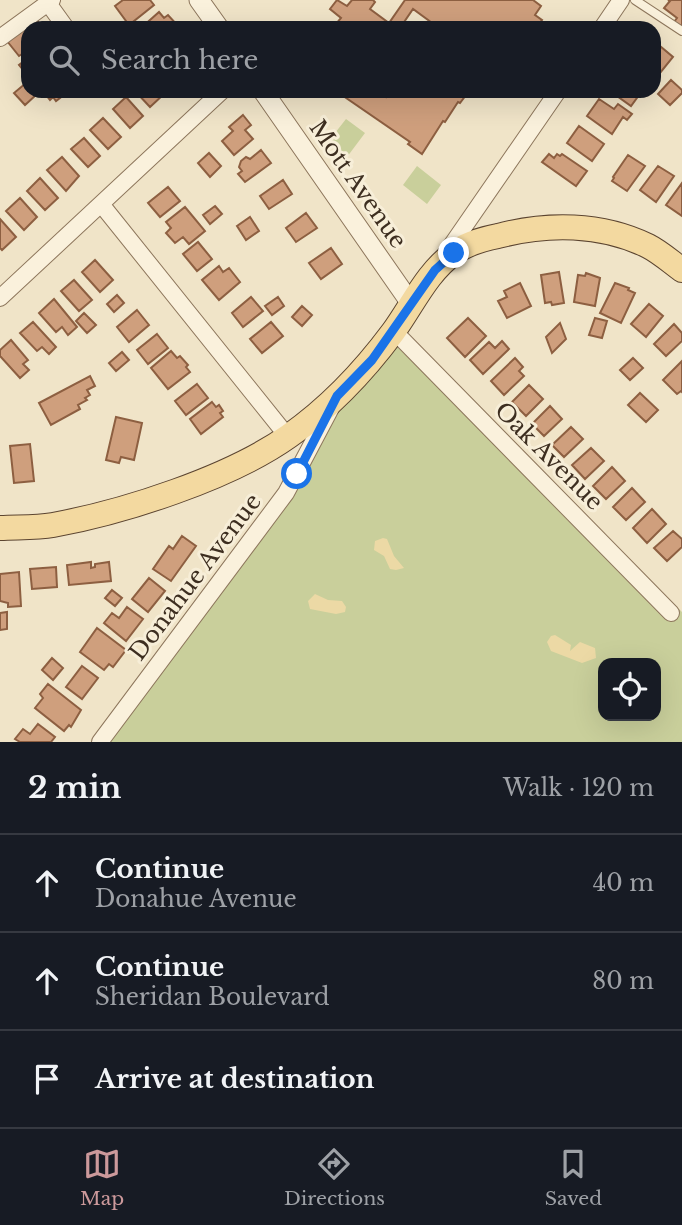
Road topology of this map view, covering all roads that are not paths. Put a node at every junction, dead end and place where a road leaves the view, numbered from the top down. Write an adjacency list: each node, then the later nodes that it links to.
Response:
1 (199, 0): 7 (street)
2 (621, 0): 8 (street)
3 (635, 0): 10 (lane)
4 (50, 2): 5 (street); 6 (street)
5 (24, 21)
6 (62, 21)
7 (214, 21)
8 (607, 21)
9 (21, 23): 11 (street)
10 (682, 31)
11 (0, 38)
12 (215, 98): 15 (street)
13 (268, 98): 19 (street, Mott Avenue)
14 (553, 98): 16 (street)
15 (101, 204): 18 (street); 22 (street)
16 (435, 270): 17 (main road); 19 (main road)
17 (682, 270)
18 (0, 299)
19 (412, 305): 20 (main road)
20 (394, 331): 21 (main road); 24 (street, Oak Avenue)
21 (337, 396): 22 (main road); 25 (street, Donahue Avenue)
22 (288, 437): 23 (main road)
23 (0, 528)
24 (671, 613)
25 (100, 742)

